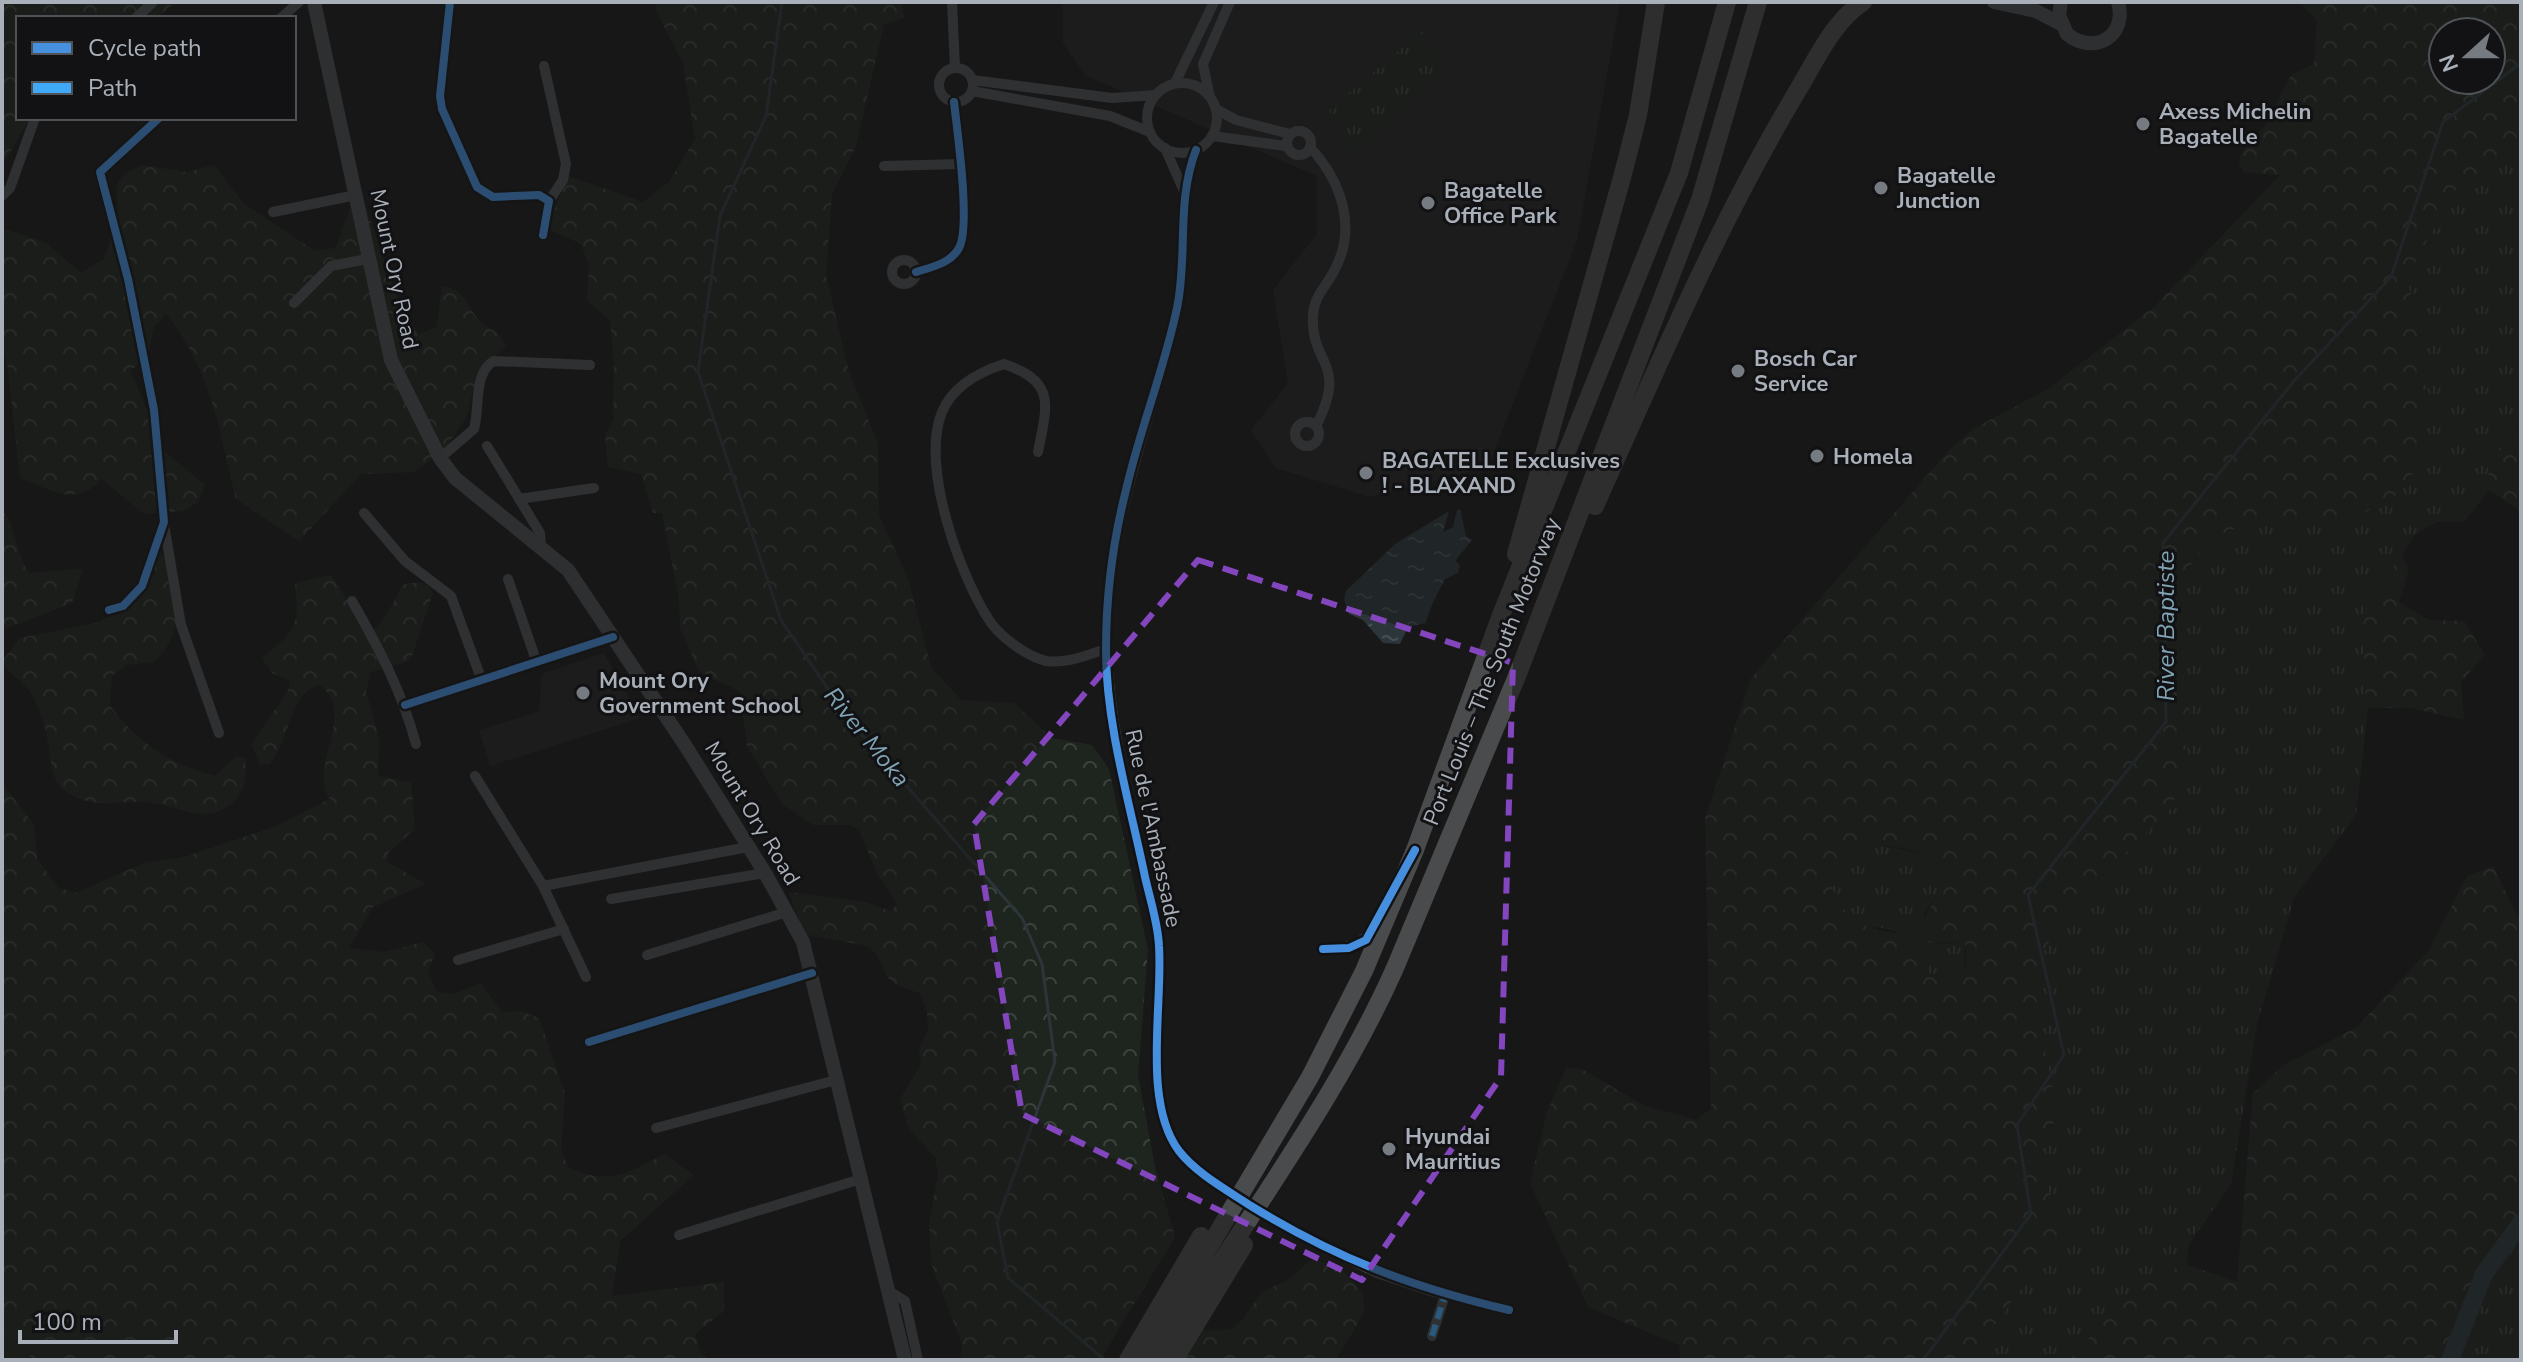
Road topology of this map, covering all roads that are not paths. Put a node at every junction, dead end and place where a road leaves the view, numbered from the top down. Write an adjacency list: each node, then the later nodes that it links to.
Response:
1 (153, 2): 15 (street)
2 (299, 2): 16 (street)
3 (314, 2): 35 (main road, Mount Ory Road)
4 (450, 2): 38 (street)
5 (952, 2): 19 (street)
6 (1214, 2): 20 (street)
7 (1230, 2): 24 (street)
8 (1656, 2): 57 (highway)
9 (1727, 2): 57 (highway, Port Louis – The South Motorway)
10 (1758, 2): 61 (highway, Port Louis – The South Motorway)
11 (1863, 2): 61 (highway)
12 (1994, 2): 17 (main road)
13 (2061, 2): 17 (main road)
14 (2118, 2): 17 (main road)
15 (138, 16)
16 (283, 16)
17 (2061, 24)
18 (544, 66): 38 (street)
19 (955, 68): 21 (street); 23 (street)
20 (1175, 83): 22 (street); 24 (street)
21 (972, 86): 22 (street); 23 (street); 27 (street)
22 (1156, 95): 27 (street)
23 (954, 102): 33 (street)
24 (1214, 103): 28 (street); 29 (street)
25 (34, 120): 37 (street)
26 (157, 120): 52 (street)
27 (1150, 132): 31 (street)
28 (1212, 136): 29 (street); 32 (street)
29 (1288, 140): 30 (street); 30 (street)
30 (1310, 147): 45 (street)
31 (1165, 148): 32 (street); 36 (street)
32 (1196, 150): 36 (street)
33 (961, 164): 34 (street); 42 (street)
34 (884, 166)
35 (356, 195): 39 (street); 41 (main road, Mount Ory Road)
36 (1184, 195): 59 (street, Rue de l'Ambassade)
37 (2, 196)
38 (549, 201): 40 (street)
39 (273, 212)
40 (543, 235)
41 (367, 259): 43 (street); 48 (main road, Mount Ory Road)
42 (916, 272)
43 (294, 303)
44 (590, 365): 48 (street)
45 (1316, 426)
46 (487, 446): 50 (street)
47 (1038, 452): 59 (street)
48 (440, 458): 53 (main road, Mount Ory Road)
49 (594, 488): 50 (street)
50 (519, 499): 53 (street)
51 (364, 513): 62 (street)
52 (164, 522): 56 (street); 64 (street)
53 (541, 547): 58 (main road, Mount Ory Road)
54 (508, 579): 60 (street)
55 (352, 601): 63 (street)
56 (109, 610)
57 (1501, 615): 68 (highway, Port Louis – The South Motorway)
58 (613, 637): 60 (street); 67 (main road, Mount Ory Road)
59 (1106, 649): 86 (street, Rue de l'Ambassade, bridge)
60 (537, 663): 62 (street)
61 (1517, 676): 84 (highway, Port Louis – The South Motorway)
62 (482, 681): 63 (street)
63 (405, 705): 65 (street)
64 (219, 733)
65 (416, 744)
66 (475, 776): 70 (street)
67 (748, 847): 69 (main road, Mount Ory Road); 70 (street)
68 (1415, 850): 74 (street); 84 (highway, Port Louis – The South Motorway)
69 (765, 873): 71 (street); 72 (main road, Mount Ory Road)
70 (543, 886): 73 (street)
71 (611, 899)
72 (787, 912): 75 (street); 77 (main road, Mount Ory Road)
73 (564, 929): 76 (street); 78 (street)
74 (1323, 949)
75 (647, 955)
76 (458, 960)
77 (812, 973): 79 (street); 80 (main road, Mount Ory Road)
78 (586, 977)
79 (589, 1042)
80 (836, 1080): 81 (street); 82 (main road, Mount Ory Road)
81 (656, 1128)
82 (861, 1179): 83 (street); 85 (main road, Mount Ory Road)
83 (679, 1235)
84 (1199, 1278): 91 (highway); 92 (highway, Port Louis – The South Motorway); 93 (highway, Port Louis – The South Motorway); 94 (highway)
85 (887, 1290): 89 (main road, Mount Ory Road); 90 (street)
86 (1445, 1295): 87 (street, Rue de l'Ambassade); 88 (street)
87 (1509, 1310)
88 (1432, 1336)
89 (905, 1360)
90 (918, 1360)
91 (1128, 1360)
92 (1142, 1360)
93 (1160, 1360)
94 (1174, 1360)

